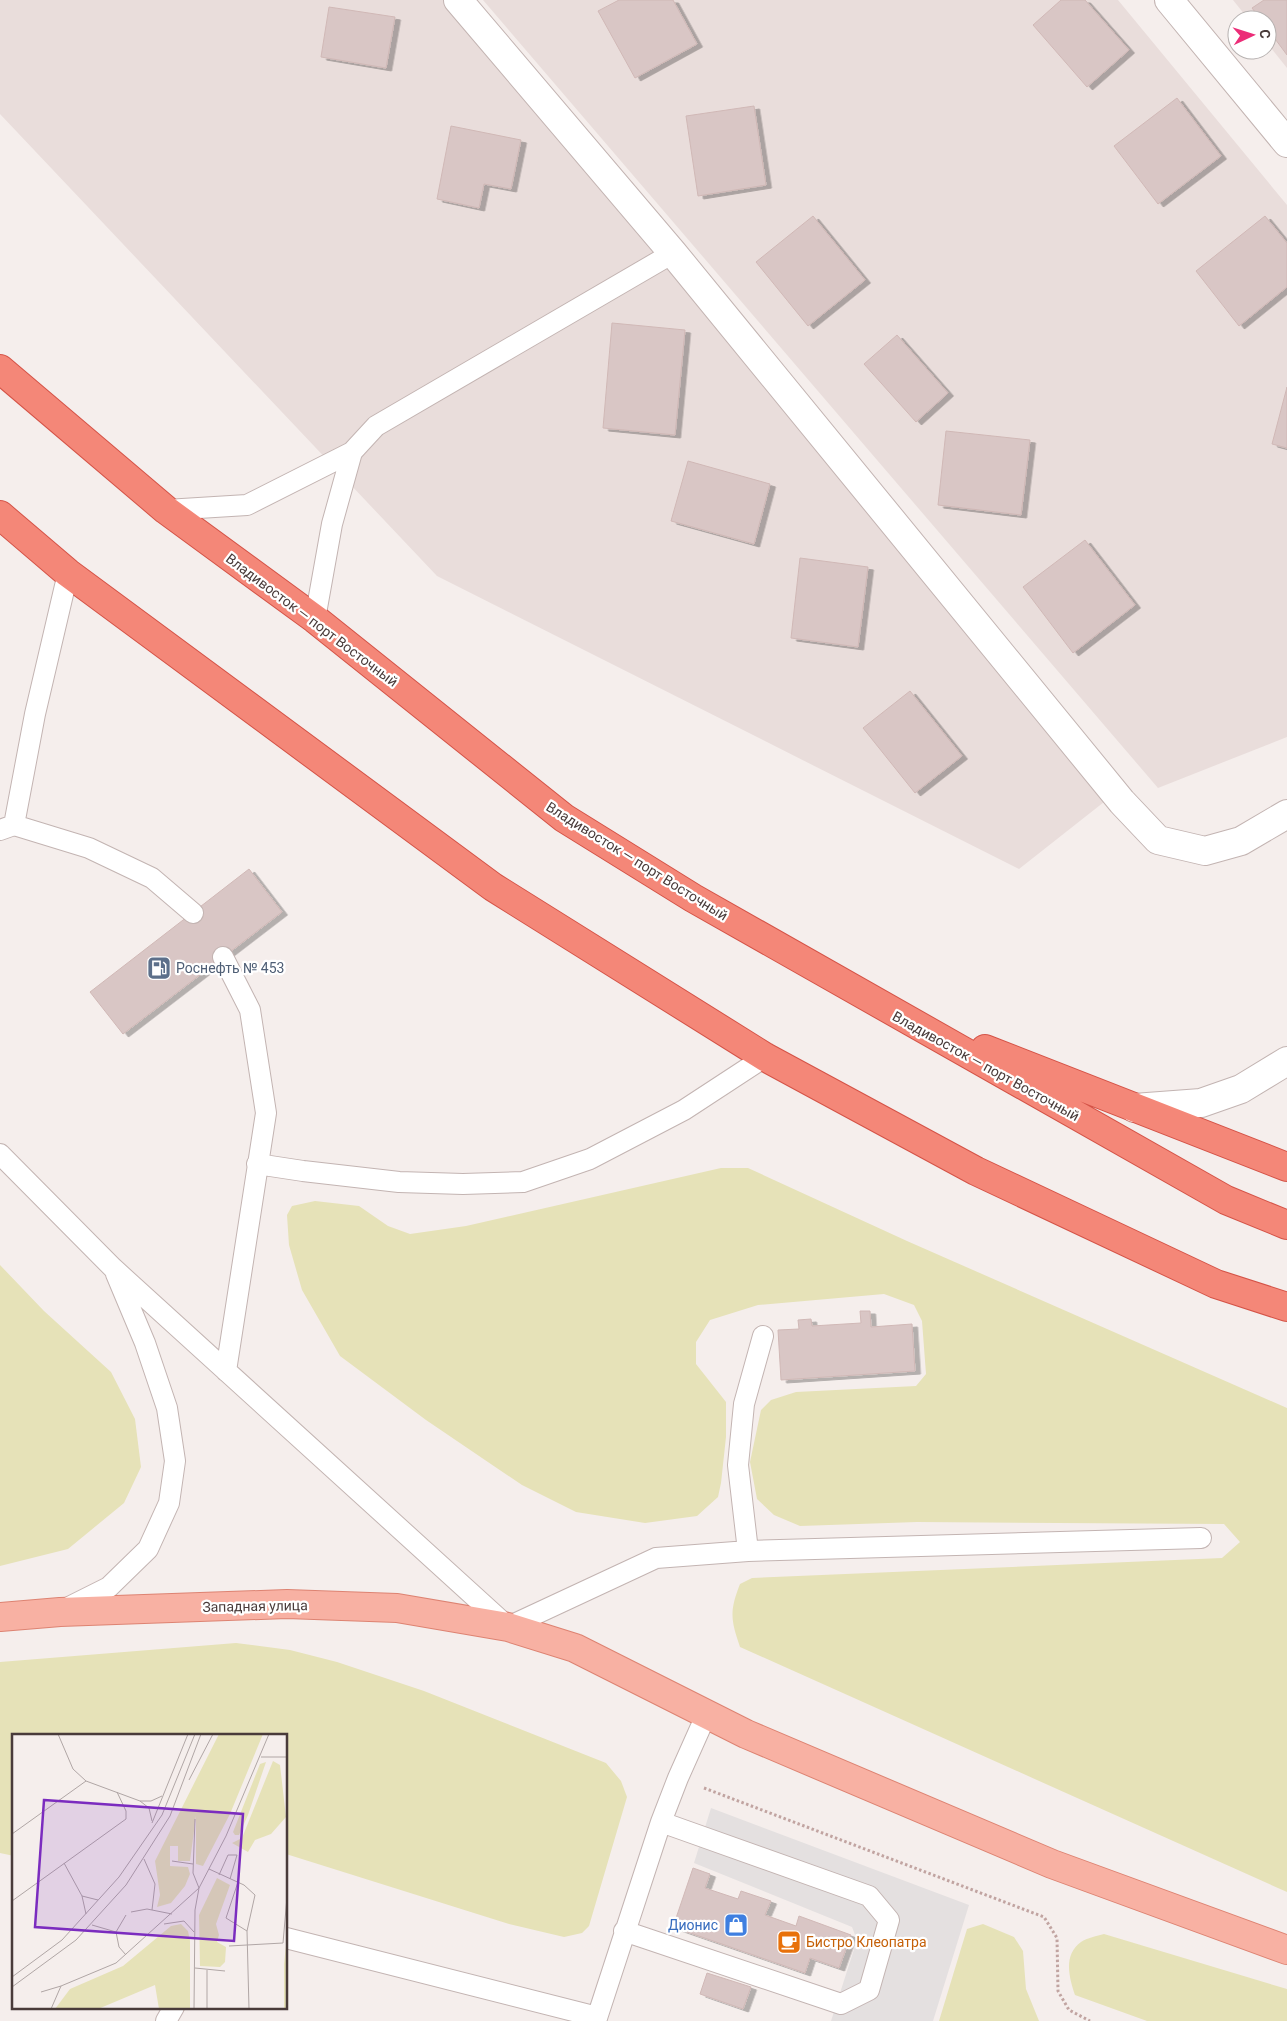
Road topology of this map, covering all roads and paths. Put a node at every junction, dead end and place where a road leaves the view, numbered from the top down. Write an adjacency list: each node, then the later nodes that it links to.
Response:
1 (458, 0): 4 (street)
2 (1169, 0): 3 (street)
3 (1287, 143)
4 (673, 253): 6 (lane); 11 (street)
5 (0, 369): 7 (highway, Владивосток — порт Восточный)
6 (352, 452): 7 (lane); 10 (lane)
7 (166, 510): 10 (highway, Владивосток — порт Восточный)
8 (0, 515): 9 (highway)
9 (68, 573): 12 (lane); 16 (highway)
10 (315, 619): 15 (highway, Владивосток — порт Восточный)
11 (1287, 814)
12 (7, 828): 13 (lane)
13 (193, 913)
14 (223, 958): 20 (lane)
15 (890, 1012): 18 (highway); 22 (highway, Владивосток — порт Восточный)
16 (765, 1057): 20 (lane); 24 (highway)
17 (1287, 1061): 18 (street)
18 (1134, 1108): 21 (highway)
19 (0, 1154): 23 (lane)
20 (257, 1164): 28 (lane)
21 (1287, 1167)
22 (1287, 1224)
23 (113, 1268): 28 (lane); 31 (lane)
24 (1216, 1284): 25 (highway); 26 (highway)
25 (1287, 1307)
26 (1287, 1315)
27 (763, 1336): 30 (lane)
28 (226, 1370): 33 (lane)
29 (1202, 1538): 30 (lane)
30 (748, 1550): 33 (lane)
31 (60, 1612): 32 (main road, Западная улица); 33 (main road, Западная улица)
32 (0, 1617)
33 (508, 1627): 34 (main road, Западная улица)
34 (707, 1713): 35 (lane); 39 (main road, Западная улица)
35 (678, 1778): 36 (lane); 43 (path)
36 (661, 1822): 37 (lane); 37 (lane)
37 (624, 1932): 41 (lane)
38 (288, 1939): 41 (lane)
39 (1287, 1950)
40 (173, 2008): 42 (lane)
41 (596, 2019)
42 (166, 2021)
43 (1090, 2021)

